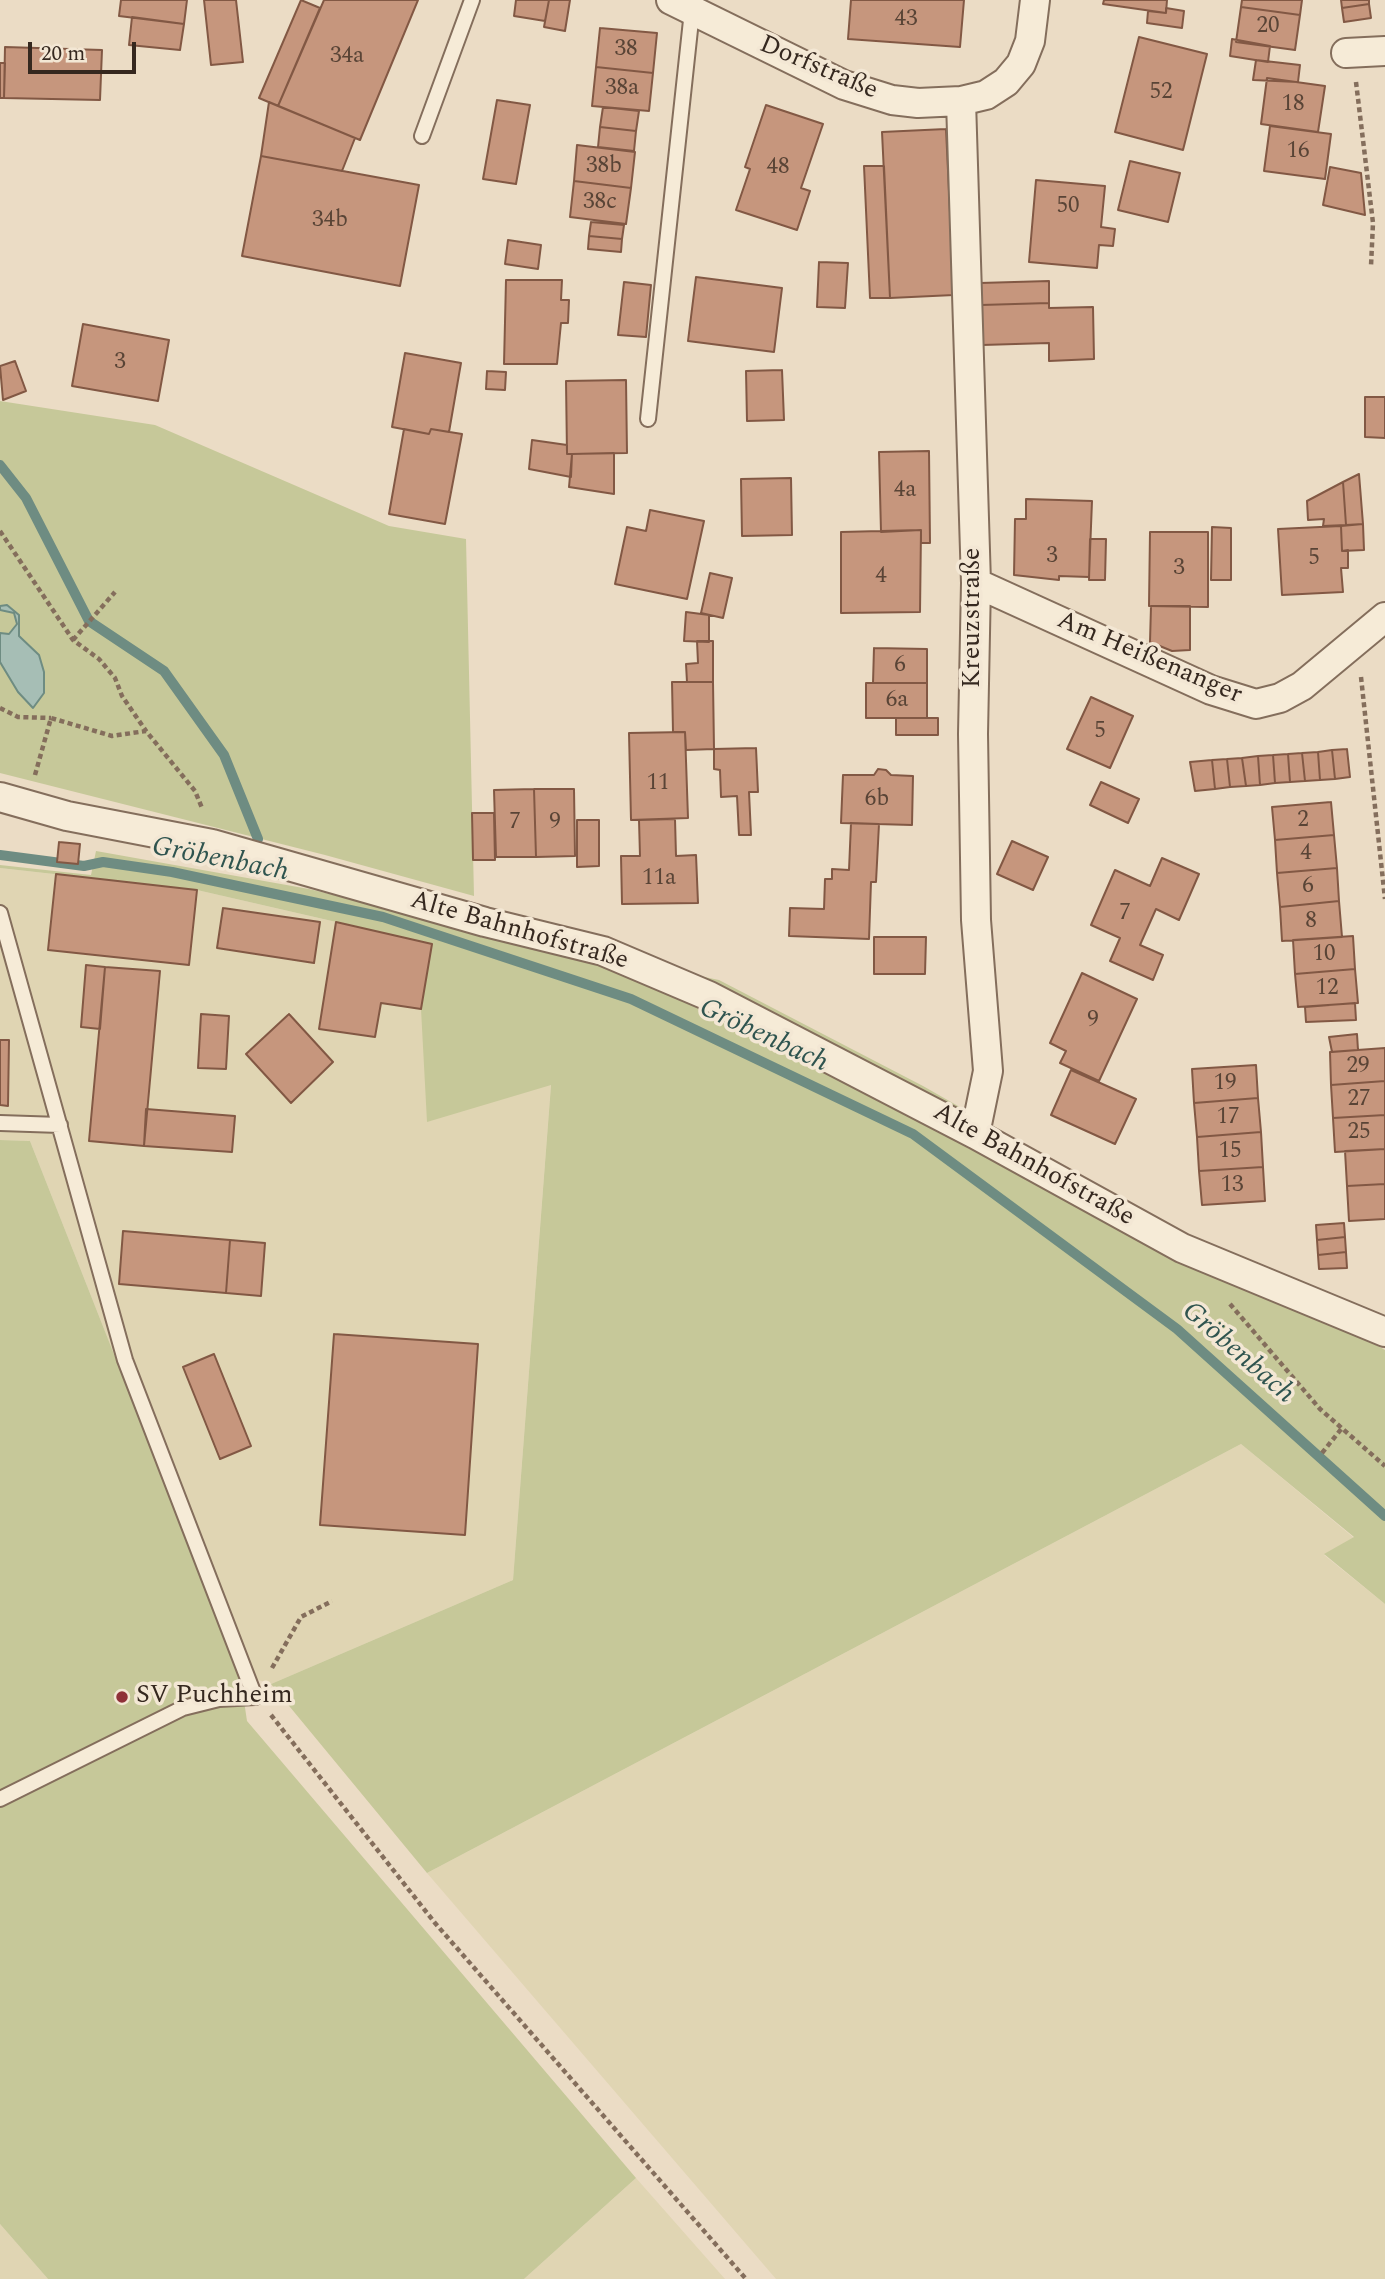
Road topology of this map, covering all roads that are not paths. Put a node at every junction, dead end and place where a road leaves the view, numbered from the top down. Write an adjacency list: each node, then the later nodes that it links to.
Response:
1 (472, 0): 7 (lane)
2 (1035, 0): 6 (street, Dorfstraße)
3 (681, 5): 6 (street, Dorfstraße); 8 (lane)
4 (1385, 51): 5 (street)
5 (1350, 53)
6 (961, 101): 9 (street, Kreuzstraße)
7 (422, 136)
8 (649, 419)
9 (976, 583): 10 (street, Am Heißenanger); 15 (street, Kreuzstraße)
10 (1385, 617)
11 (0, 797): 15 (street, Alte Bahnhofstraße)
12 (0, 913): 14 (lane)
13 (0, 1123): 14 (lane)
14 (60, 1125): 17 (lane)
15 (975, 1134): 16 (street, Alte Bahnhofstraße)
16 (1385, 1332)
17 (0, 1798)

